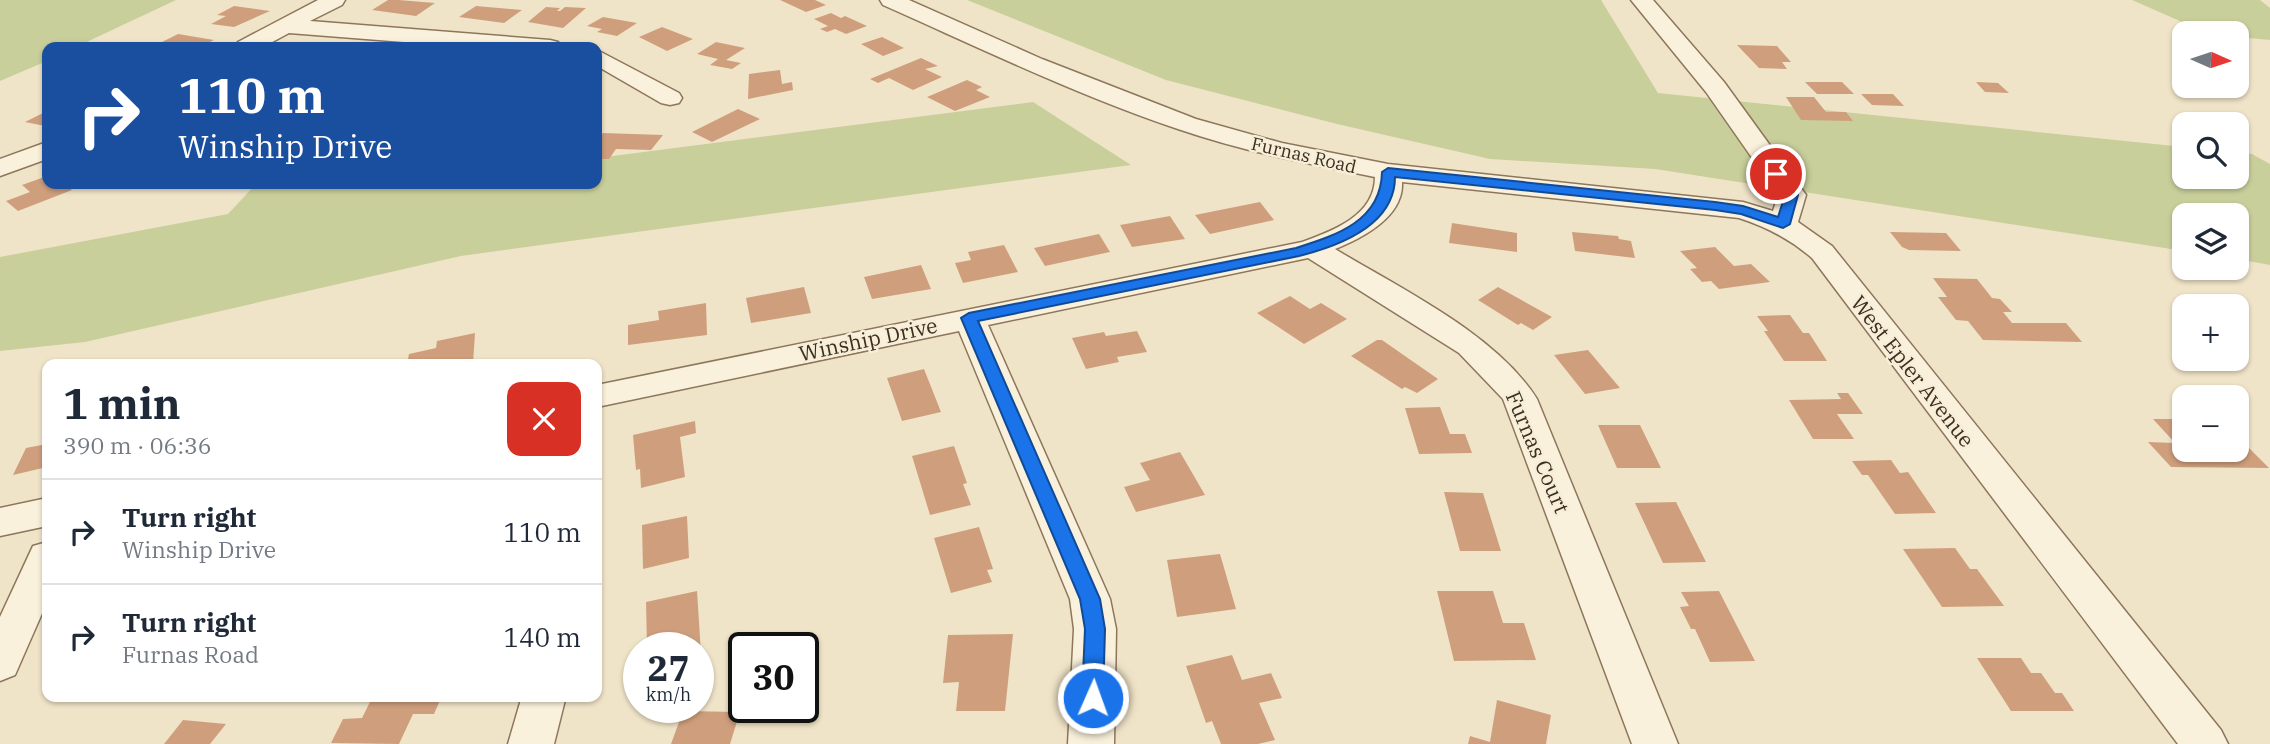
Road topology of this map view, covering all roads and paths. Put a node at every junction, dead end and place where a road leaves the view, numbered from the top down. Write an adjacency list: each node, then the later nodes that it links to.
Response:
1 (334, 0): 4 (street)
2 (891, 0): 11 (street, Furnas Road)
3 (1642, 0): 12 (street)
4 (285, 26): 5 (street); 6 (street)
5 (255, 42)
6 (487, 42)
7 (602, 60): 8 (street)
8 (670, 98)
9 (42, 152): 10 (street)
10 (0, 168)
11 (1388, 172): 12 (street, Furnas Road); 13 (street, Winship Drive)
12 (1783, 224): 24 (street, West Epler Avenue)
13 (1312, 248): 14 (street, Winship Drive); 23 (street, Furnas Court)
14 (969, 318): 15 (street, Winship Drive); 22 (street)
15 (602, 395)
16 (42, 513): 17 (street)
17 (0, 522)
18 (42, 568): 19 (street)
19 (0, 663)
20 (542, 702): 21 (street)
21 (531, 744)
22 (1091, 744)
23 (1655, 744)
24 (2206, 744)

